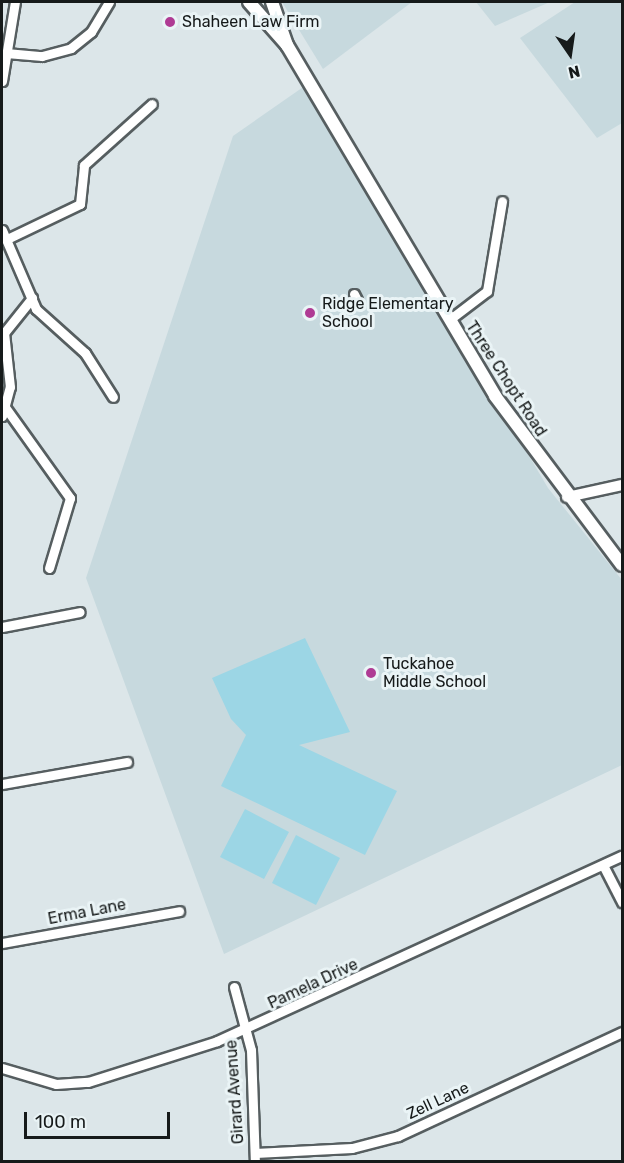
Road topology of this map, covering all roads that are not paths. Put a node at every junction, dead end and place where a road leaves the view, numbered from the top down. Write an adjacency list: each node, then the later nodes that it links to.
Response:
1 (15, 2): 6 (street)
2 (109, 2): 6 (street)
3 (249, 2): 5 (main road, Three Chopt Road)
4 (272, 2): 5 (main road, Three Chopt Road)
5 (287, 45): 13 (main road, Three Chopt Road)
6 (6, 53): 7 (street)
7 (2, 81)
8 (152, 104): 11 (street)
9 (502, 201): 13 (street)
10 (2, 230): 11 (street)
11 (7, 239): 12 (street)
12 (32, 298): 14 (street); 15 (street)
13 (449, 320): 17 (main road, Three Chopt Road)
14 (113, 397)
15 (3, 412): 19 (street)
16 (622, 485): 17 (street)
17 (567, 497): 18 (main road, Three Chopt Road)
18 (622, 566)
19 (49, 568)
20 (81, 612): 21 (street)
21 (2, 627)
22 (127, 762): 23 (street)
23 (2, 784)
24 (622, 856): 25 (street, Pamela Drive)
25 (603, 865): 26 (street); 30 (street, Pamela Drive)
26 (622, 902)
27 (179, 911): 28 (street, Erma Lane)
28 (2, 943)
29 (234, 987): 30 (street, Girard Avenue)
30 (246, 1030): 32 (street, Pamela Drive); 33 (street, Girard Avenue)
31 (622, 1032): 33 (street, Zell Lane)
32 (2, 1068)
33 (255, 1157)

